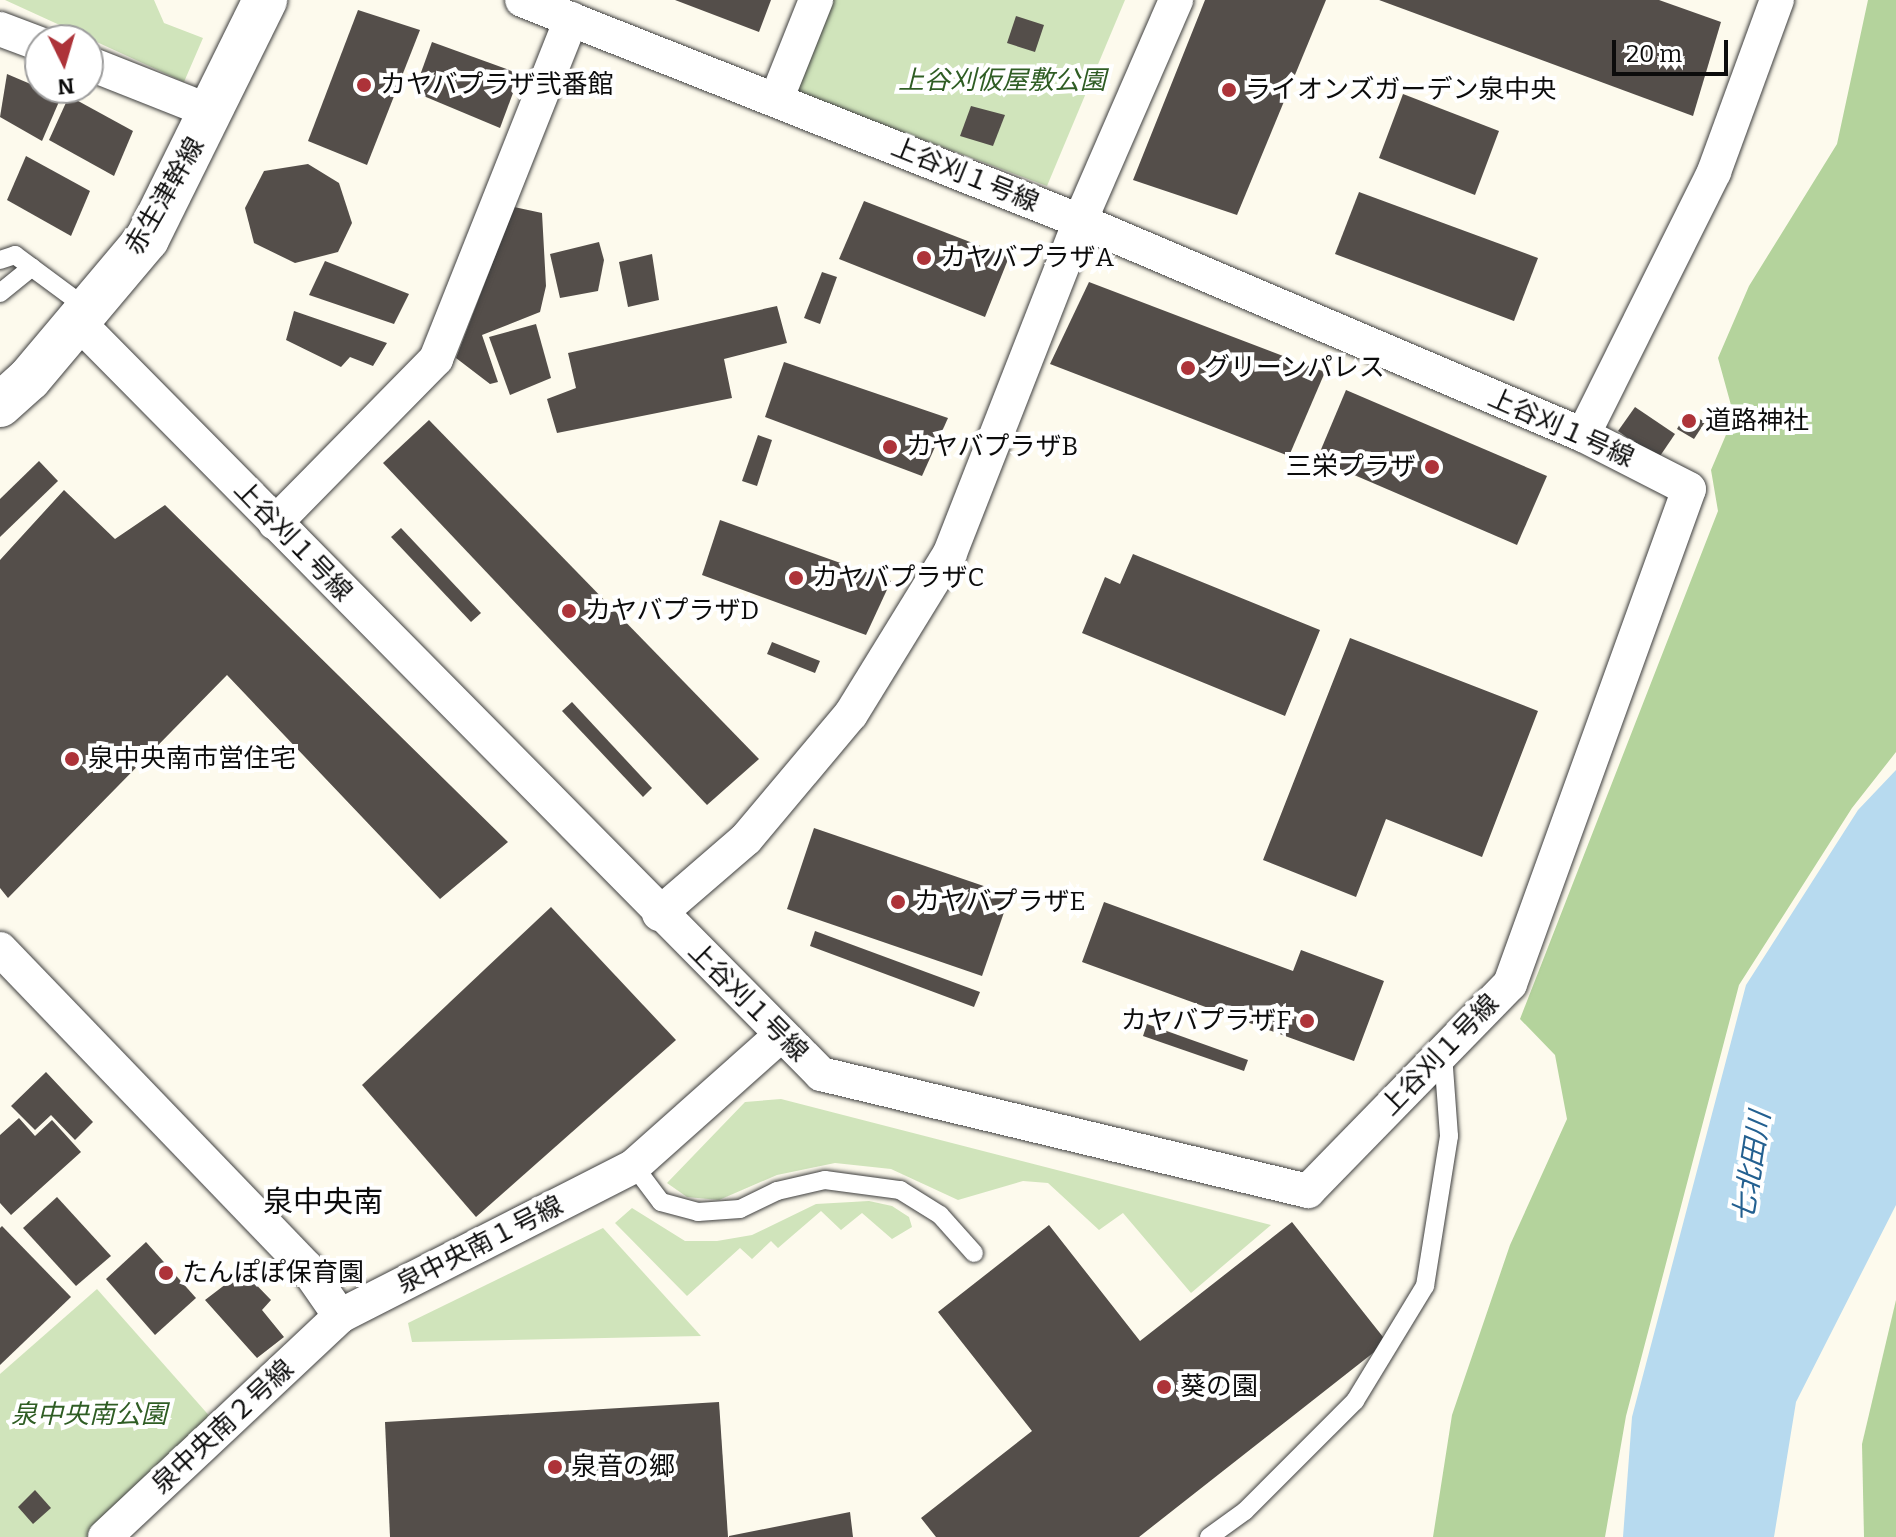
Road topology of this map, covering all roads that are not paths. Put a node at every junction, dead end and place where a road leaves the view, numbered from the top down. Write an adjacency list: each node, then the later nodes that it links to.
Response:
1 (265, 0): 11 (street, 赤生津幹線)
2 (522, 0): 6 (street, 上谷刈１号線)
3 (816, 0): 10 (street)
4 (1176, 0): 12 (street)
5 (1769, 2): 18 (street)
6 (571, 19): 10 (street, 上谷刈１号線); 19 (street)
7 (0, 29): 8 (street)
8 (24, 38)
9 (104, 69): 11 (street)
10 (776, 100): 12 (street, 上谷刈１号線)
11 (212, 112): 16 (street, 赤生津幹線)
12 (1080, 221): 18 (street, 上谷刈１号線); 20 (street)
13 (0, 260): 14 (lane)
14 (32, 267): 15 (lane); 16 (lane)
15 (0, 293)
16 (83, 315): 17 (street, 赤生津幹線); 19 (street, 上谷刈１号線)
17 (0, 405)
18 (1583, 435): 23 (street, 上谷刈１号線)
19 (275, 523): 20 (street, 上谷刈１号線)
20 (659, 914): 22 (street, 上谷刈１号線)
21 (0, 949): 26 (street)
22 (781, 1035): 23 (street, 上谷刈１号線); 24 (street, 泉中央南１号線)
23 (1443, 1052): 28 (lane)
24 (634, 1166): 25 (lane); 26 (street, 泉中央南１号線)
25 (974, 1253)
26 (340, 1316): 27 (street, 泉中央南２号線)
27 (105, 1537)
28 (1209, 1537)

